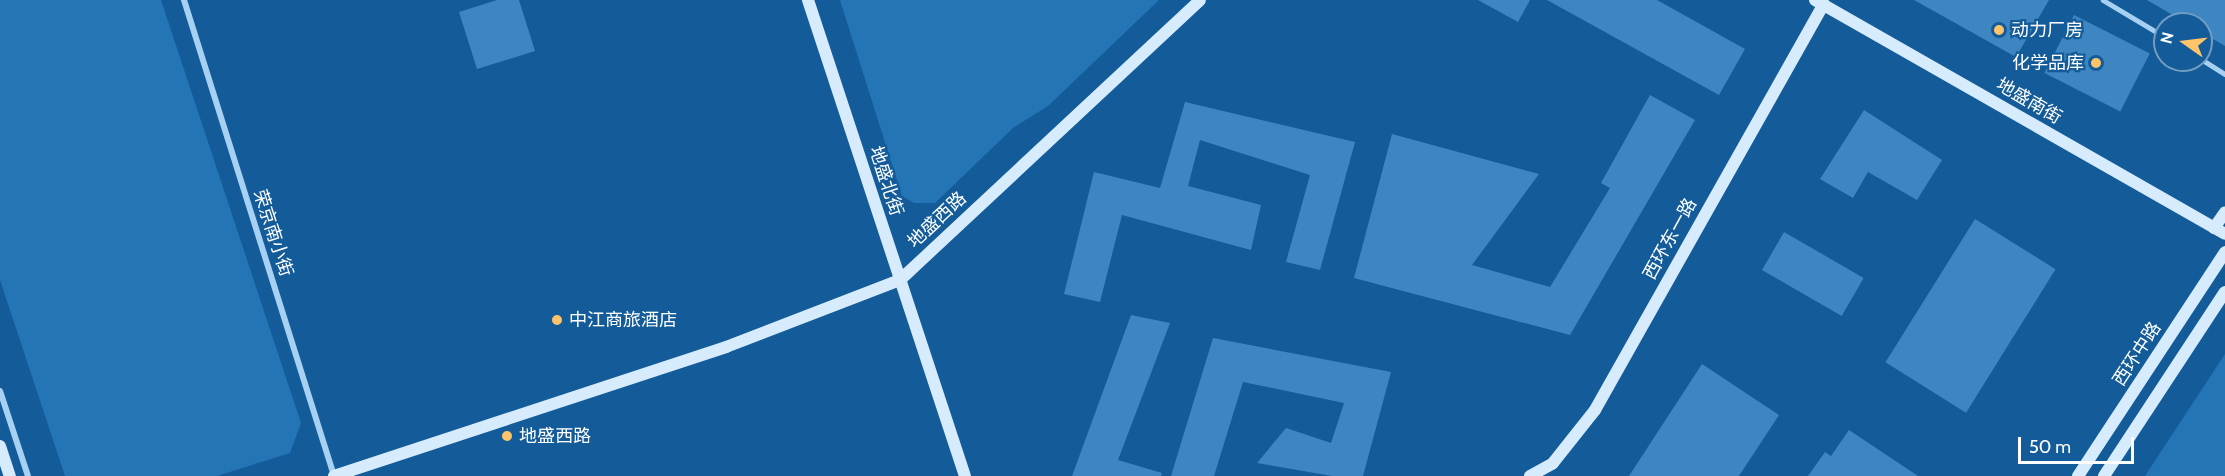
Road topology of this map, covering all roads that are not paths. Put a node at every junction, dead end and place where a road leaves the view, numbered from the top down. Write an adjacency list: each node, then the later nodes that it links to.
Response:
1 (184, 0): 16 (street, 荣京南小街)
2 (808, 0): 10 (street, 地盛北街)
3 (1200, 0): 10 (street, 地盛西路)
4 (2103, 0): 6 (lane)
5 (1819, 2): 8 (street, 地盛南街); 18 (street, 西环东一路)
6 (2153, 31)
7 (2225, 212): 8 (street)
8 (2220, 231)
9 (2225, 252): 19 (street, 西环中路)
10 (900, 280): 16 (street, 地盛西路); 17 (street, 地盛北街)
11 (2225, 292): 20 (street)
12 (0, 391): 15 (street)
13 (0, 446): 14 (street)
14 (10, 476)
15 (28, 476)
16 (334, 476)
17 (965, 476)
18 (1530, 476)
19 (2078, 476)
20 (2104, 476)

